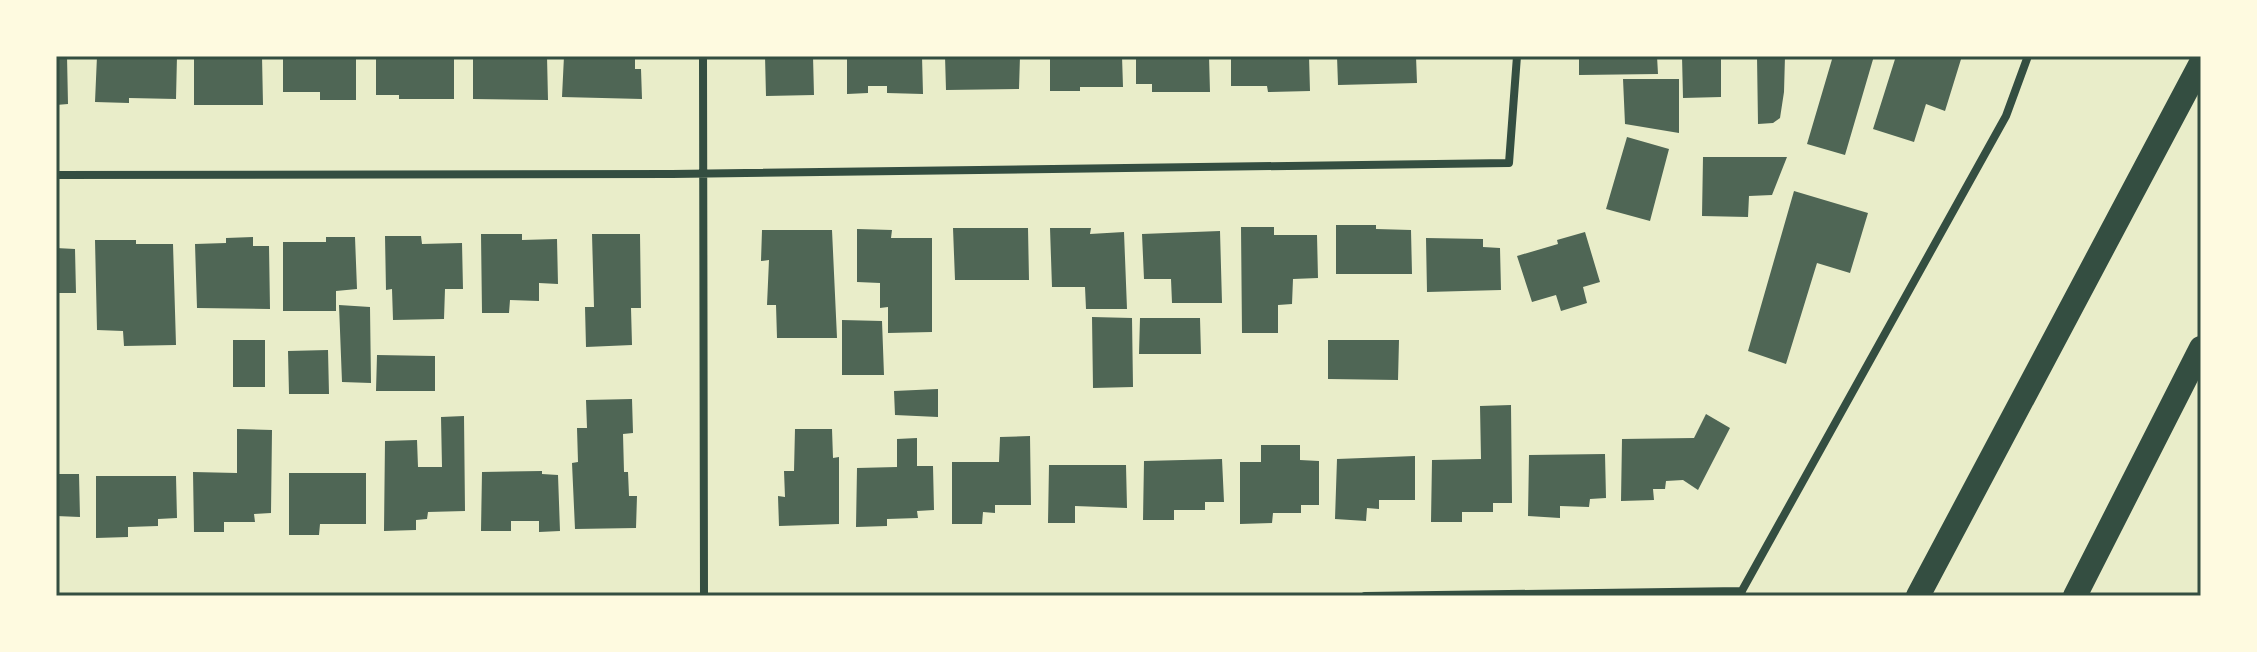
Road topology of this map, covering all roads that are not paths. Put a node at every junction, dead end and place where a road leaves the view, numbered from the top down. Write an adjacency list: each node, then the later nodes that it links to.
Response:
1 (703, 56): 5 (street)
2 (1517, 56): 5 (street)
3 (2028, 56): 8 (street)
4 (2201, 63): 11 (highway)
5 (703, 173): 6 (street); 9 (street)
6 (56, 175)
7 (2201, 348): 12 (highway)
8 (1740, 593): 10 (street)
9 (704, 596)
10 (1365, 596)
11 (1918, 596)
12 (2075, 596)

